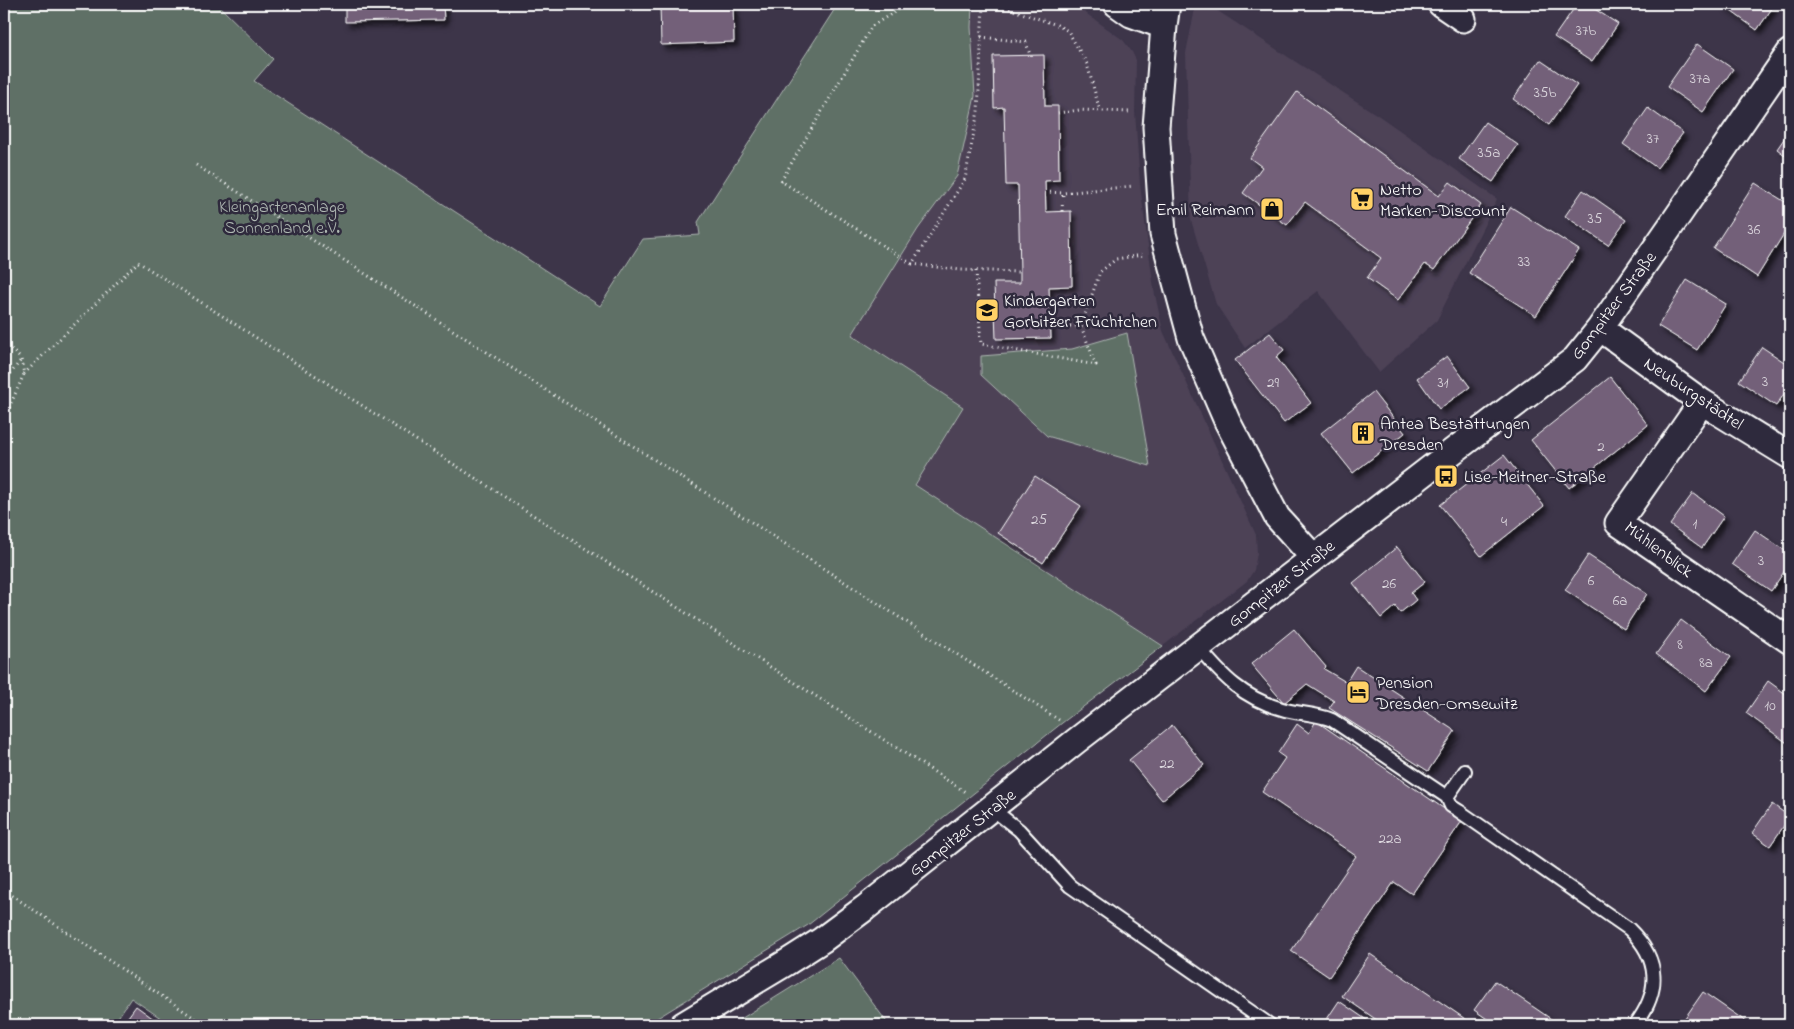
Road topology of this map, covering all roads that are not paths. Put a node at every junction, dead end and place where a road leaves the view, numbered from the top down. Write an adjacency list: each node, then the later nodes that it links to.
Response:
1 (1117, 4): 3 (street)
2 (1441, 4): 4 (street)
3 (1166, 15): 9 (street)
4 (1463, 19)
5 (1786, 67): 6 (street, Gompitzer Straße)
6 (1600, 328): 7 (street, Neuburgstädtel); 9 (street, Gompitzer Straße)
7 (1702, 402): 8 (street, Neuburgstädtel); 10 (street, Mühlenblick)
8 (1790, 456)
9 (1314, 558): 11 (street, Gompitzer Straße)
10 (1790, 641)
11 (1198, 647): 13 (lane); 14 (street, Gompitzer Straße)
12 (1465, 772): 13 (lane)
13 (1447, 796): 17 (lane)
14 (991, 808): 15 (street, Gompitzer Straße); 16 (lane)
15 (683, 1025)
16 (1270, 1025)
17 (1635, 1025)

